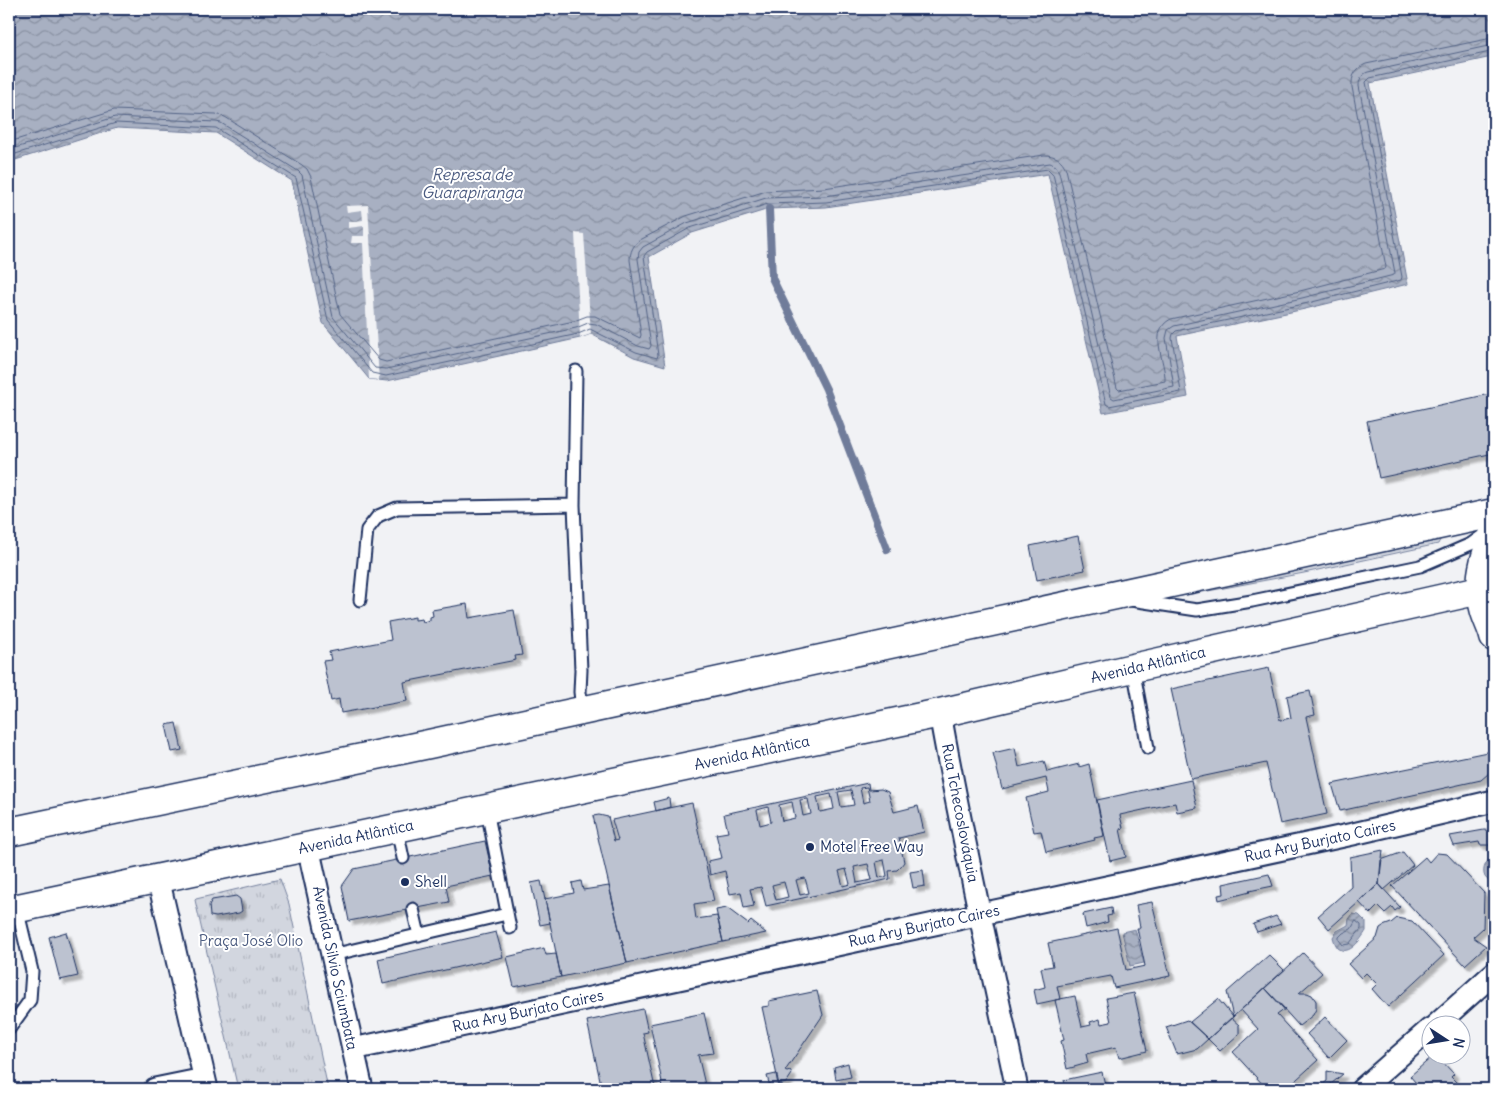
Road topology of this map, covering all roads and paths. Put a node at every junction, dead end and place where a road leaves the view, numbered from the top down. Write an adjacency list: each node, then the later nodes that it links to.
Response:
1 (576, 371): 2 (lane)
2 (574, 505): 8 (lane); 11 (lane)
3 (1494, 513): 7 (main road)
4 (1494, 517): 7 (lane)
5 (1494, 535): 6 (main road)
6 (1487, 590): 9 (main road); 10 (main road, Avenida Atlântica)
7 (1106, 596): 11 (main road)
8 (360, 600)
9 (1494, 637)
10 (1133, 668): 12 (main road, Avenida Atlântica); 13 (lane)
11 (582, 710): 17 (main road)
12 (940, 713): 15 (main road, Avenida Atlântica); 24 (street, Rua Tchecoslováquia)
13 (1148, 748)
14 (1494, 802): 24 (street, Rua Ary Burjato Caires)
15 (487, 810): 16 (main road, Avenida Atlântica); 23 (lane)
16 (396, 829): 18 (main road, Avenida Atlântica); 19 (lane)
17 (9, 832)
18 (308, 848): 20 (main road, Avenida Atlântica); 27 (street, Avenida Silvio Sciumbata)
19 (403, 858)
20 (158, 878): 21 (main road, Avenida Atlântica); 33 (street)
21 (13, 909): 30 (lane)
22 (413, 909): 26 (lane)
23 (508, 914): 25 (lane); 26 (lane)
24 (979, 914): 32 (street, Rua Ary Burjato Caires); 36 (street, Rua Tchecoslováquia)
25 (510, 928)
26 (419, 935): 27 (lane)
27 (332, 955): 32 (street, Avenida Silvio Sciumbata)
28 (1494, 973): 29 (street)
29 (1446, 1016)
30 (9, 1029)
31 (1420, 1038): 37 (street)
32 (353, 1049): 35 (street, Avenida Silvio Sciumbata)
33 (205, 1084): 34 (street)
34 (155, 1089)
35 (362, 1089)
36 (1017, 1089)
37 (1362, 1089)

